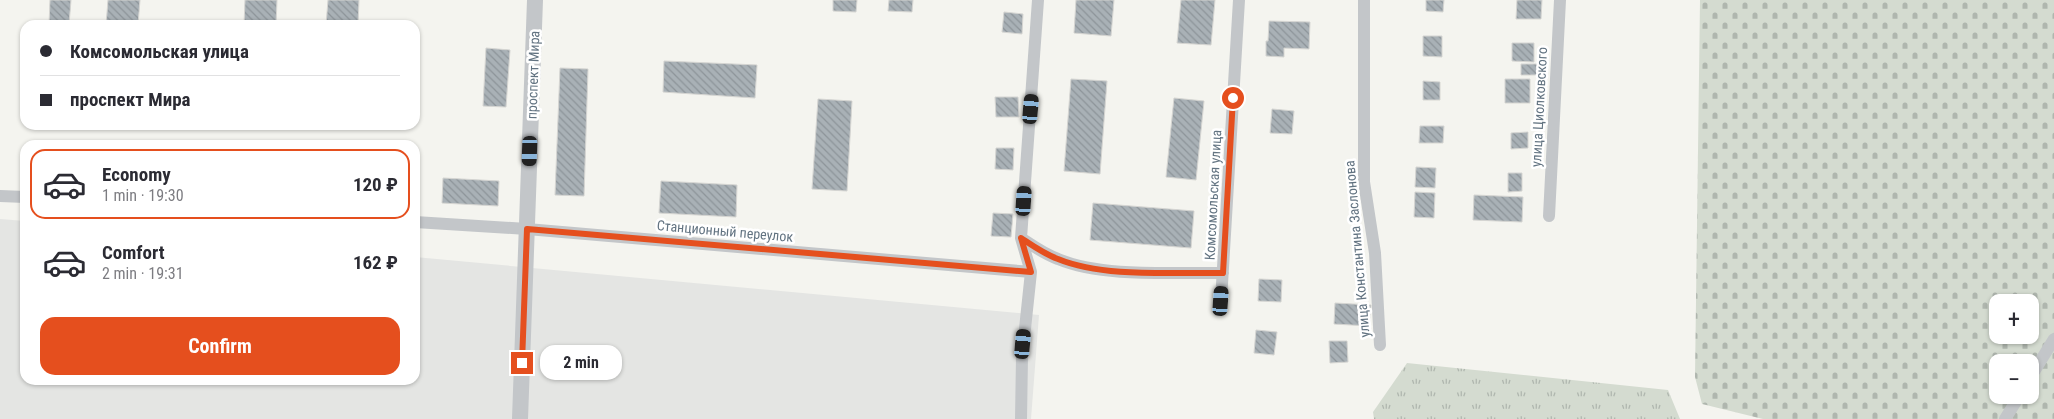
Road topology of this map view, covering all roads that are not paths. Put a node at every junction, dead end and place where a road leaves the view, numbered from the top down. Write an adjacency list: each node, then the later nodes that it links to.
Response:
1 (535, 0): 10 (street, проспект Мира)
2 (1038, 0): 11 (street)
3 (1239, 0): 13 (street, Комсомольская улица)
4 (1364, 0): 16 (street, улица Константина Заслонова)
5 (1560, 0): 8 (street, улица Циолковского)
6 (0, 196): 7 (street)
7 (20, 197)
8 (1549, 216)
9 (420, 222): 10 (street, Станционный переулок)
10 (527, 229): 12 (street, Станционный переулок); 19 (street, проспект Мира)
11 (1021, 238): 12 (street); 13 (street)
12 (1031, 272): 20 (street)
13 (1223, 273): 14 (street, Комсомольская улица)
14 (1221, 301)
15 (2054, 339): 17 (street)
16 (1380, 345)
17 (2039, 363)
18 (2014, 404): 21 (street)
19 (520, 419)
20 (1021, 419)
21 (2005, 419)

